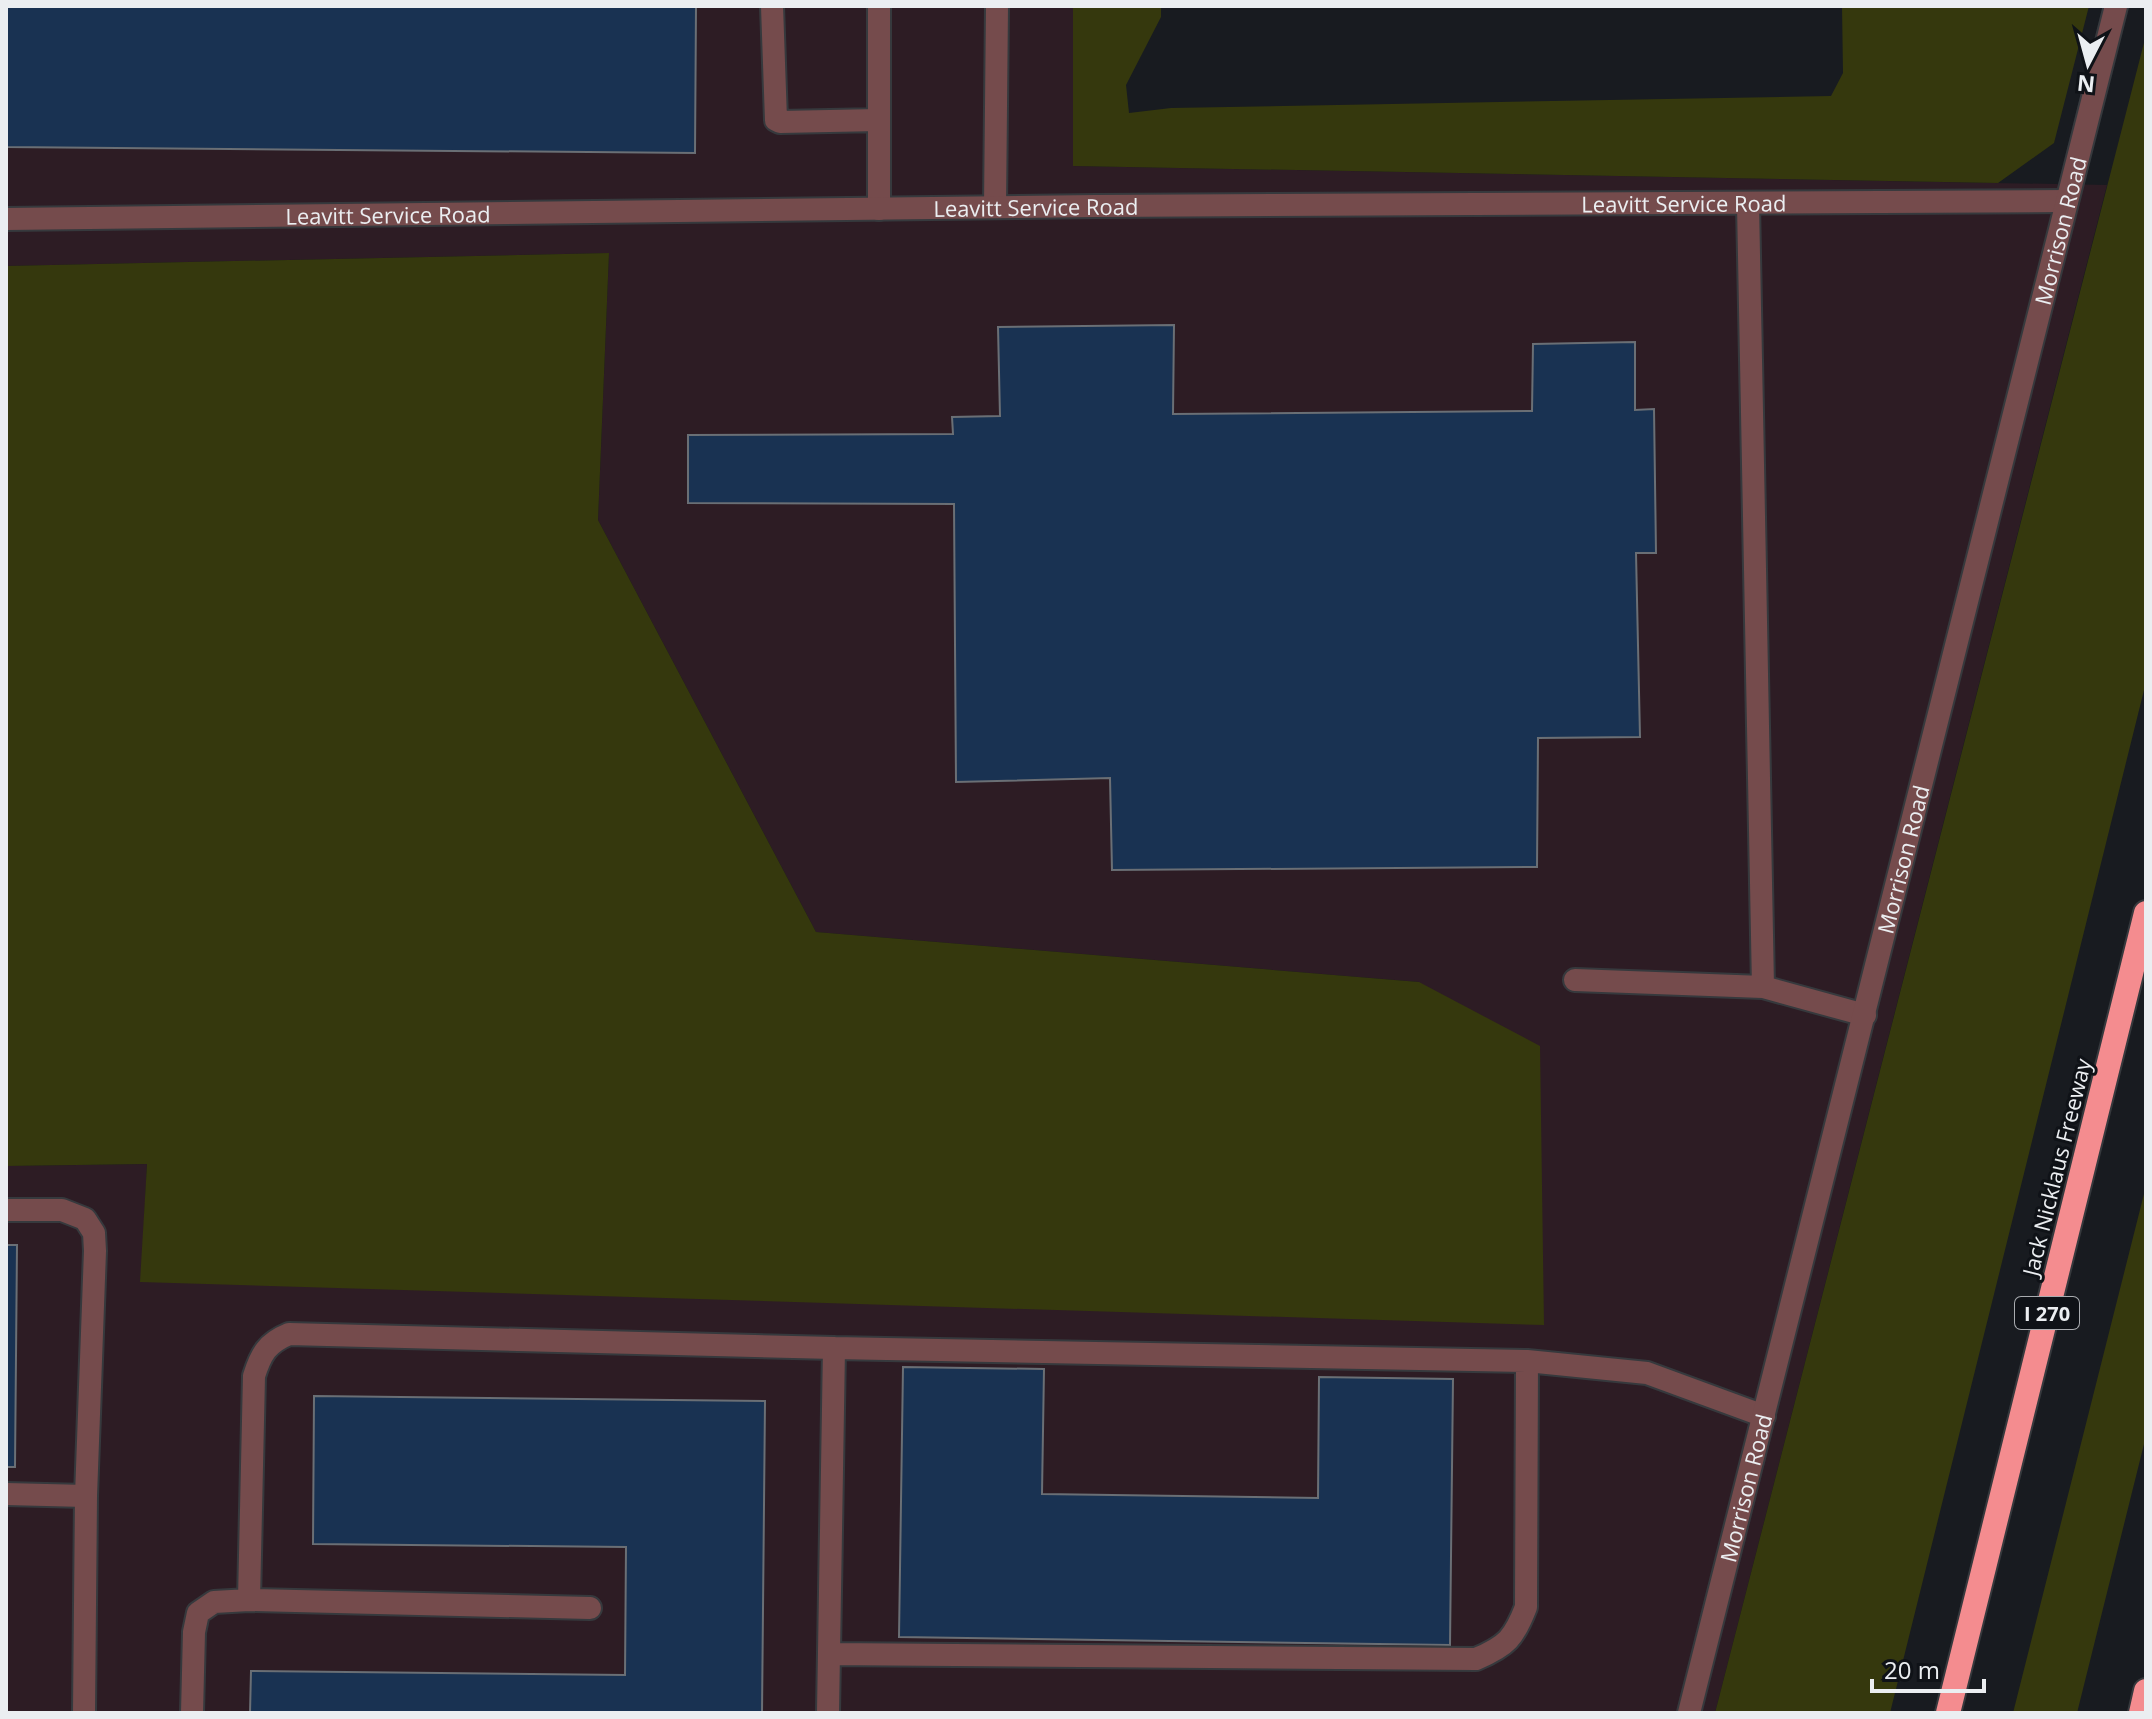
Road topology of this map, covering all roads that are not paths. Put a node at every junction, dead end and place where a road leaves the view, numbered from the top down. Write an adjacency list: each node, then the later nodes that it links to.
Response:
1 (772, 6): 5 (street)
2 (879, 6): 5 (street)
3 (997, 6): 8 (street)
4 (2116, 6): 6 (street, Morrison Road)
5 (879, 120): 9 (street)
6 (2067, 201): 7 (street, Leavitt Service Road); 14 (street, Morrison Road)
7 (1748, 203): 8 (street, Leavitt Service Road); 13 (street)
8 (995, 207): 9 (street, Leavitt Service Road)
9 (879, 209): 10 (street, Leavitt Service Road)
10 (6, 219)
11 (2146, 913): 29 (highway, Jack Nicklaus Freeway / I 270)
12 (1575, 980): 13 (street)
13 (1763, 987): 14 (street)
14 (1865, 1015): 18 (street, Morrison Road)
15 (6, 1210): 20 (street)
16 (834, 1348): 17 (street); 21 (street); 23 (street)
17 (1527, 1361): 18 (street); 23 (street)
18 (1764, 1416): 28 (street, Morrison Road)
19 (6, 1494): 20 (street)
20 (86, 1496): 25 (street)
21 (249, 1600): 22 (street); 26 (street)
22 (590, 1608)
23 (829, 1654): 27 (street)
24 (2146, 1691): 30 (highway)
25 (84, 1713)
26 (192, 1713)
27 (828, 1713)
28 (1689, 1713)
29 (1948, 1713)
30 (2141, 1713)

